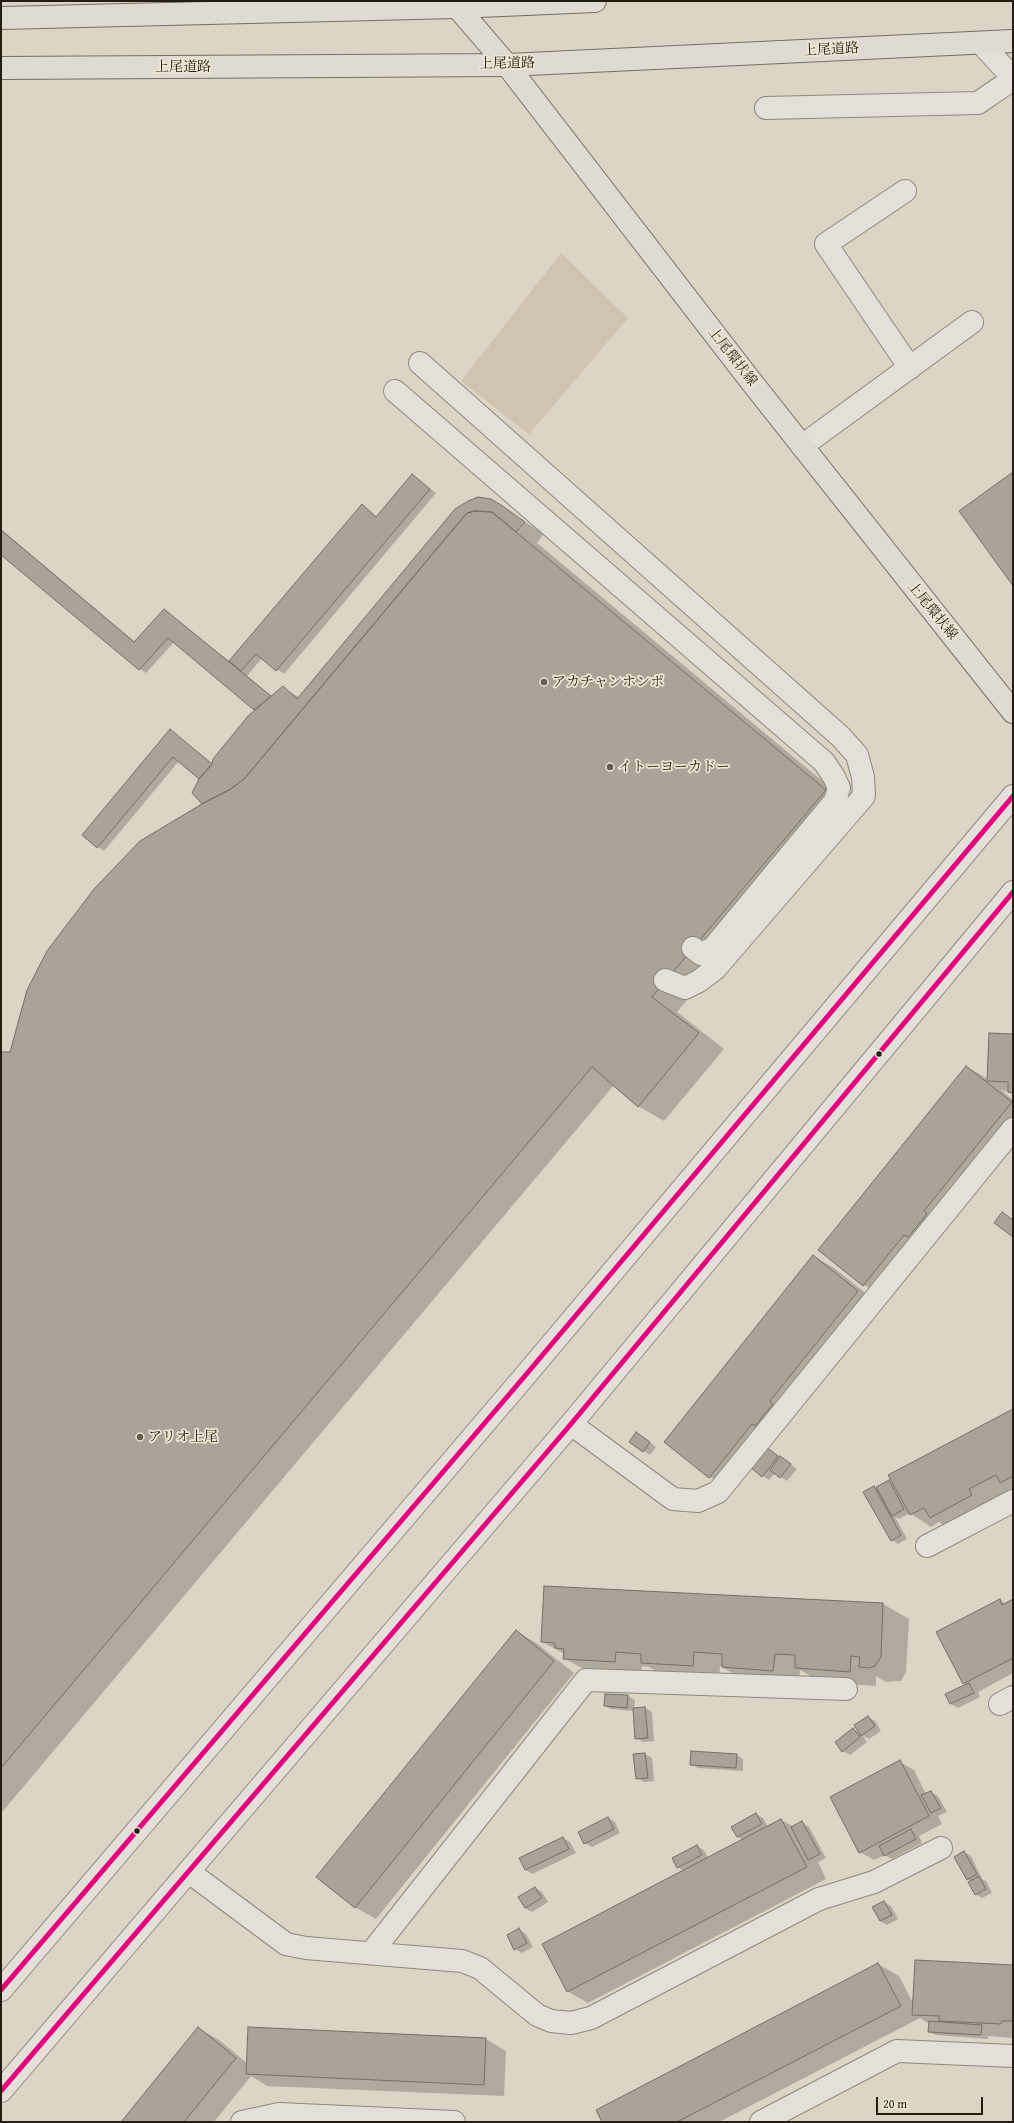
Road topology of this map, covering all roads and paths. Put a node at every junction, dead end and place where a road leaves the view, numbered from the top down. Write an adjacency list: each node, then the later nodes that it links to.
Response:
1 (595, 1): 2 (main road)
2 (454, 4): 3 (main road); 6 (main road, 上尾環状線)
3 (1, 18)
4 (1013, 41): 5 (main road, 上尾道路)
5 (981, 43): 6 (main road, 上尾道路); 8 (street)
6 (507, 65): 7 (main road, 上尾道路); 15 (main road, 上尾環状線)
7 (1, 68)
8 (1013, 79): 9 (street)
9 (766, 108)
10 (905, 191): 13 (street)
11 (972, 322): 13 (street)
12 (420, 363): 20 (street)
13 (910, 368): 15 (street)
14 (395, 391): 19 (street)
15 (802, 446): 16 (main road, 上尾環状線)
16 (1013, 712)
17 (1013, 796): 29 (street)
18 (1013, 892): 22 (street)
19 (693, 948)
20 (665, 980)
21 (1013, 1129): 22 (street)
22 (571, 1424): 27 (street)
23 (1013, 1501): 24 (street)
24 (927, 1546)
25 (846, 1689): 28 (street)
26 (941, 1848): 28 (street)
27 (189, 1872): 28 (street); 31 (street)
28 (371, 1953)
29 (1, 1990)
30 (1013, 2056): 34 (street)
31 (1, 2092)
32 (242, 2122): 33 (street)
33 (454, 2122)
34 (761, 2122)

